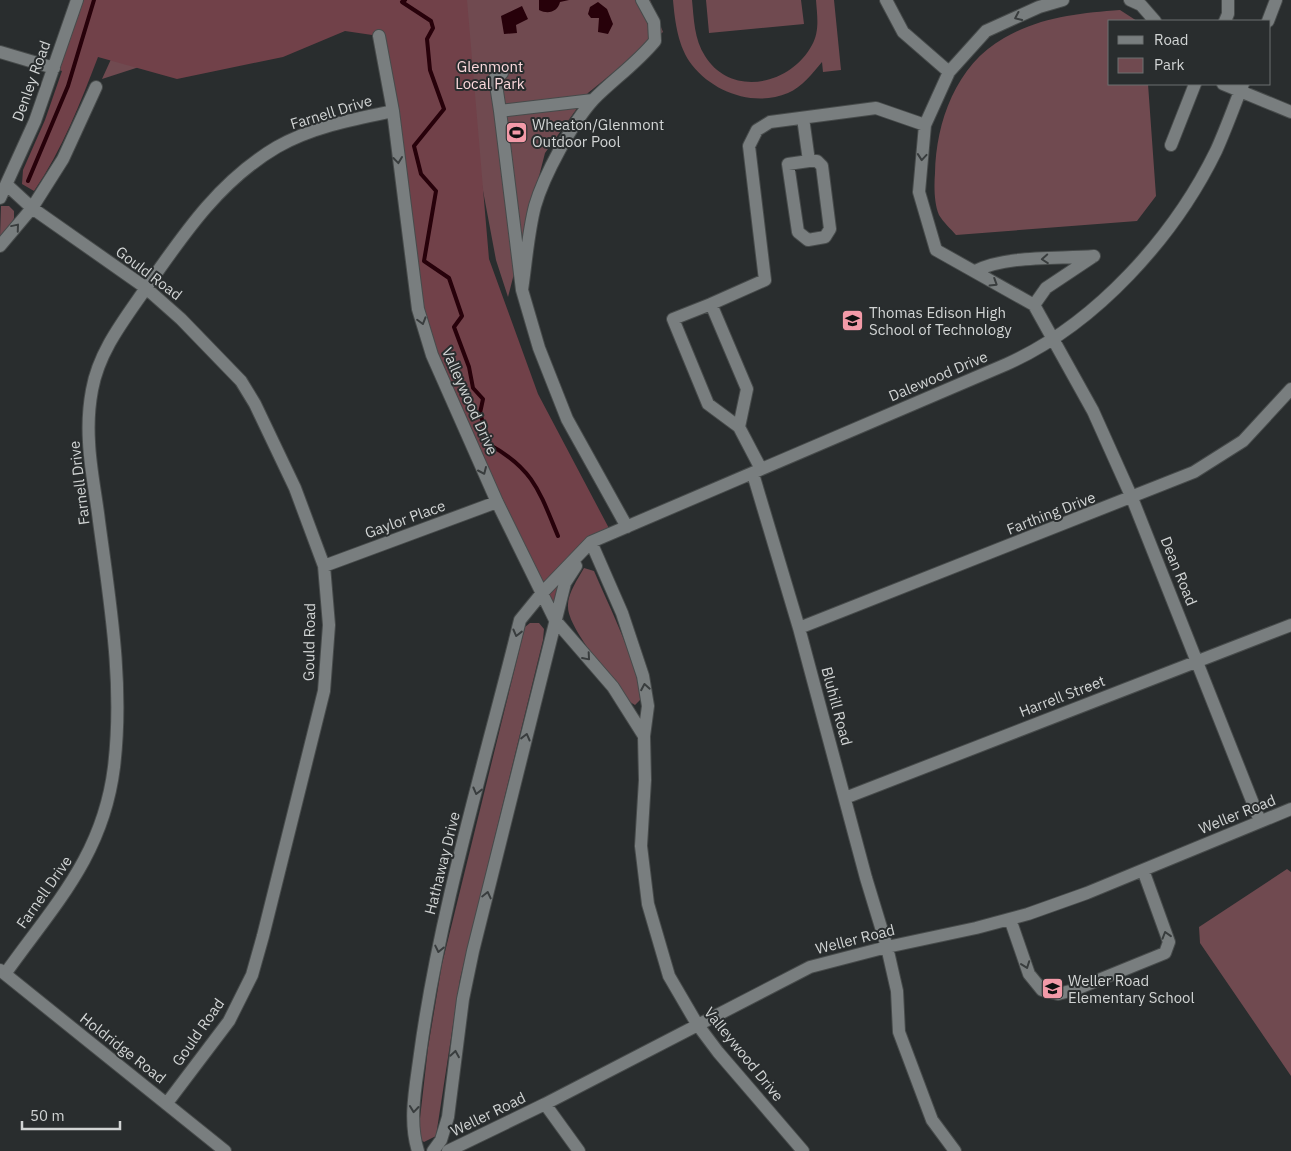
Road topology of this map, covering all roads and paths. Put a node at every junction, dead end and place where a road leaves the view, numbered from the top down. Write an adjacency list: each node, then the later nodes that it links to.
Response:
1 (78, 0): 13 (street, Denley Road)
2 (642, 0): 19 (street)
3 (886, 0): 14 (street)
4 (1063, 0): 14 (street, one-way to 14)
5 (1130, 0): 8 (street)
6 (1228, 0): 9 (street)
7 (1276, 0): 10 (street)
8 (1154, 20)
9 (1225, 20)
10 (1268, 20)
11 (379, 36): 21 (street, Valleywood Drive)
12 (0, 52): 13 (street)
13 (54, 68): 27 (street, Denley Road)
14 (948, 72): 24 (street)
15 (502, 73): 20 (street)
16 (1195, 85): 25 (street)
17 (96, 87): 29 (street)
18 (1241, 87): 22 (street); 36 (street, Dalewood Drive)
19 (593, 100): 20 (street); 33 (street)
20 (500, 111): 33 (street)
21 (393, 112): 32 (street, Farnell Drive); 41 (street, Valleywood Drive, one-way to 41)
22 (1291, 112)
23 (803, 118): 24 (street); 26 (street); 34 (street)
24 (925, 125): 31 (street, one-way to 31)
25 (1171, 145)
26 (810, 161): 26 (street)
27 (7, 185): 28 (street, Denley Road); 29 (street, Gould Road)
28 (0, 198)
29 (32, 208): 30 (street, one-way to 29); 32 (street, Gould Road)
30 (0, 246)
31 (975, 271): 35 (street, one-way to 35); 35 (street, one-way to 31)
32 (146, 288): 44 (street, Gould Road); 57 (street, Farnell Drive)
33 (522, 290): 42 (street)
34 (711, 304): 38 (street); 38 (street)
35 (1034, 305): 36 (street, Dean Road)
36 (1052, 339): 39 (street, Dalewood Drive); 40 (street, Dean Road)
37 (1291, 389): 40 (street, Farthing Drive)
38 (739, 427): 39 (street, Bluhill Road)
39 (757, 471): 42 (street, Dalewood Drive); 48 (street, Bluhill Road)
40 (1132, 498): 48 (street, Farthing Drive); 49 (street, Dean Road)
41 (497, 502): 44 (street, Gaylor Place); 45 (street, Valleywood Drive)
42 (627, 527): 43 (street, Dalewood Drive)
43 (591, 542): 45 (street, Dalewood Drive); 46 (street); 50 (street, Valleywood Drive, one-way to 43)
44 (324, 566): 59 (street, Gould Road)
45 (542, 592): 46 (street, Valleywood Drive); 62 (street, Hathaway Drive, one-way to 62)
46 (556, 620): 50 (street, Valleywood Drive, one-way to 50); 63 (street, one-way to 46)
47 (1291, 625): 49 (street, Harrell Street)
48 (799, 628): 51 (street, Bluhill Road)
49 (1197, 661): 51 (street, Harrell Street); 53 (street, Dean Road)
50 (644, 736): 58 (street, Valleywood Drive)
51 (845, 798): 56 (street, Bluhill Road)
52 (1291, 809): 53 (street, Weller Road)
53 (1260, 822): 54 (street, Weller Road)
54 (1143, 870): 55 (street, Weller Road); 55 (street, one-way to 54)
55 (1010, 919): 56 (street, Weller Road)
56 (888, 947): 58 (street, Weller Road); 67 (street, Bluhill Road)
57 (3, 972): 59 (street, Holdridge Road)
58 (696, 1024): 60 (street, Weller Road); 66 (street, Valleywood Drive)
59 (168, 1103): 61 (street, Holdridge Road)
60 (545, 1104): 64 (street, Weller Road); 65 (street)
61 (225, 1151)
62 (418, 1151)
63 (433, 1151)
64 (448, 1151)
65 (579, 1151)
66 (803, 1151)
67 (955, 1151)

